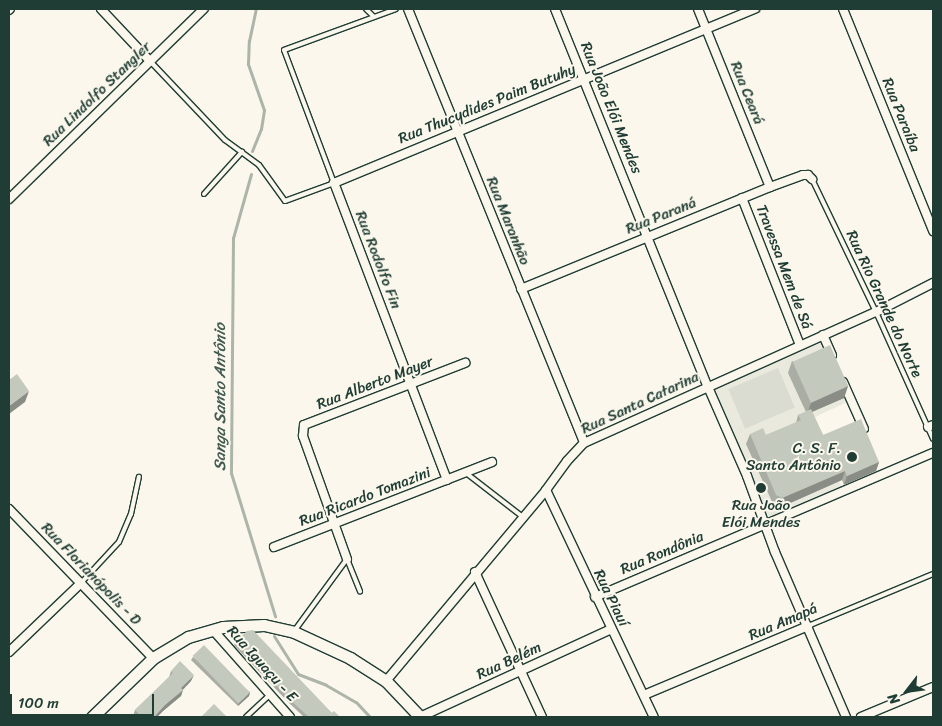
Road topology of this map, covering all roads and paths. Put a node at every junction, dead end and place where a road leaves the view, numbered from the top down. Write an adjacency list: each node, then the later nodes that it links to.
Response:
1 (101, 9): 12 (street)
2 (204, 9): 12 (street, Rua Lindolfo Stangler)
3 (366, 9): 10 (lane)
4 (396, 9): 10 (lane)
5 (408, 9): 14 (street, Rua Maranhão)
6 (555, 9): 13 (street, Rua João Elói Mendes)
7 (698, 9): 11 (street, Rua Ceará)
8 (755, 9): 11 (street, Rua Thucydides Paim Butuhy)
9 (843, 9): 22 (street, Rua Paraíba)
10 (374, 17): 17 (lane, Rua Rodolfo Fin)
11 (706, 29): 13 (street, Rua Thucydides Paim Butuhy); 18 (street, Rua Ceará)
12 (150, 61): 15 (lane); 20 (street, Rua Lindolfo Stangler)
13 (584, 79): 14 (street, Rua Thucydides Paim Butuhy); 23 (street, Rua João Elói Mendes)
14 (457, 131): 17 (street, Rua Thucydides Paim Butuhy); 25 (street, Rua Maranhão)
15 (242, 152): 17 (lane, Rua Thucydides Paim Butuhy); 19 (lane)
16 (812, 178): 18 (street, Rua Paraná); 26 (lane, Rua Rio Grande do Norte)
17 (334, 183): 32 (street, Rua Rodolfo Fin)
18 (770, 187): 21 (street, Rua Paraná)
19 (204, 194)
20 (9, 198)
21 (742, 198): 23 (street, Rua Paraná); 28 (street, Travessa Mem de Sá)
22 (933, 231)
23 (648, 236): 25 (street, Rua Paraná); 33 (street, Rua João Elói Mendes)
24 (933, 283): 26 (street, Rua Santa Catarina)
25 (521, 289): 37 (street, Rua Maranhão)
26 (876, 312): 27 (street, Rua Santa Catarina); 34 (lane, Rua Rio Grande do Norte)
27 (823, 335): 28 (street, Rua Santa Catarina); 29 (street)
28 (800, 345): 33 (street, Rua Santa Catarina)
29 (834, 360)
30 (465, 363): 32 (street, Rua Alberto Mayer)
31 (841, 376): 35 (street)
32 (411, 384): 44 (street, Rua Rodolfo Fin); 48 (street, Rua Alberto Mayer)
33 (708, 387): 37 (street, Rua Santa Catarina); 49 (street, Rua João Elói Mendes)
34 (931, 426): 36 (lane, Rua Rio Grande do Norte)
35 (867, 438)
36 (933, 439)
37 (584, 443): 45 (street, Rua Santa Catarina)
38 (933, 453): 42 (street, Rua Rondônia)
39 (492, 462): 41 (street, Rua Ricardo Tomazini)
40 (879, 465): 42 (street)
41 (466, 473): 44 (street, Rua Ricardo Tomazini); 47 (lane)
42 (883, 474): 49 (street, Rua Rondônia)
43 (139, 477): 54 (lane)
44 (447, 480): 48 (street, Rua Ricardo Tomazini)
45 (546, 490): 47 (street, Rua Santa Catarina); 56 (street, Rua Piauí)
46 (9, 508): 54 (street, Rua Florianópolis - D)
47 (523, 517): 52 (street, Rua Santa Catarina)
48 (335, 523): 50 (street, Rua Ricardo Tomazini); 51 (street)
49 (765, 525): 56 (street, Rua Rondônia); 57 (street, Rua João Elói Mendes)
50 (274, 548)
51 (347, 560): 55 (lane); 60 (lane)
52 (475, 572): 63 (street); 64 (street, Rua Santa Catarina)
53 (933, 574): 57 (lane, Rua Amapá)
54 (81, 583): 61 (street); 62 (street, Rua Florianópolis - D)
55 (360, 591)
56 (595, 597): 58 (street, Rua Piauí)
57 (808, 626): 67 (street, Rua Amapá); 74 (street, Rua João Elói Mendes)
58 (610, 628): 63 (street, Rua Belém); 67 (street, Rua Piauí)
59 (212, 630): 60 (street); 62 (street); 66 (street, Rua Iguaçu - E)
60 (294, 632): 64 (street)
61 (9, 652)
62 (153, 658): 69 (street)
63 (520, 671): 71 (street, Rua Belém); 72 (street)
64 (386, 681): 71 (street)
65 (933, 687): 75 (street)
66 (271, 694): 68 (street, Rua Iguaçu - E); 70 (lane)
67 (644, 695): 73 (street, Rua Piauí)
68 (290, 716)
69 (92, 717)
70 (246, 717)
71 (420, 717)
72 (542, 717)
73 (654, 717)
74 (846, 717)
75 (860, 717)

